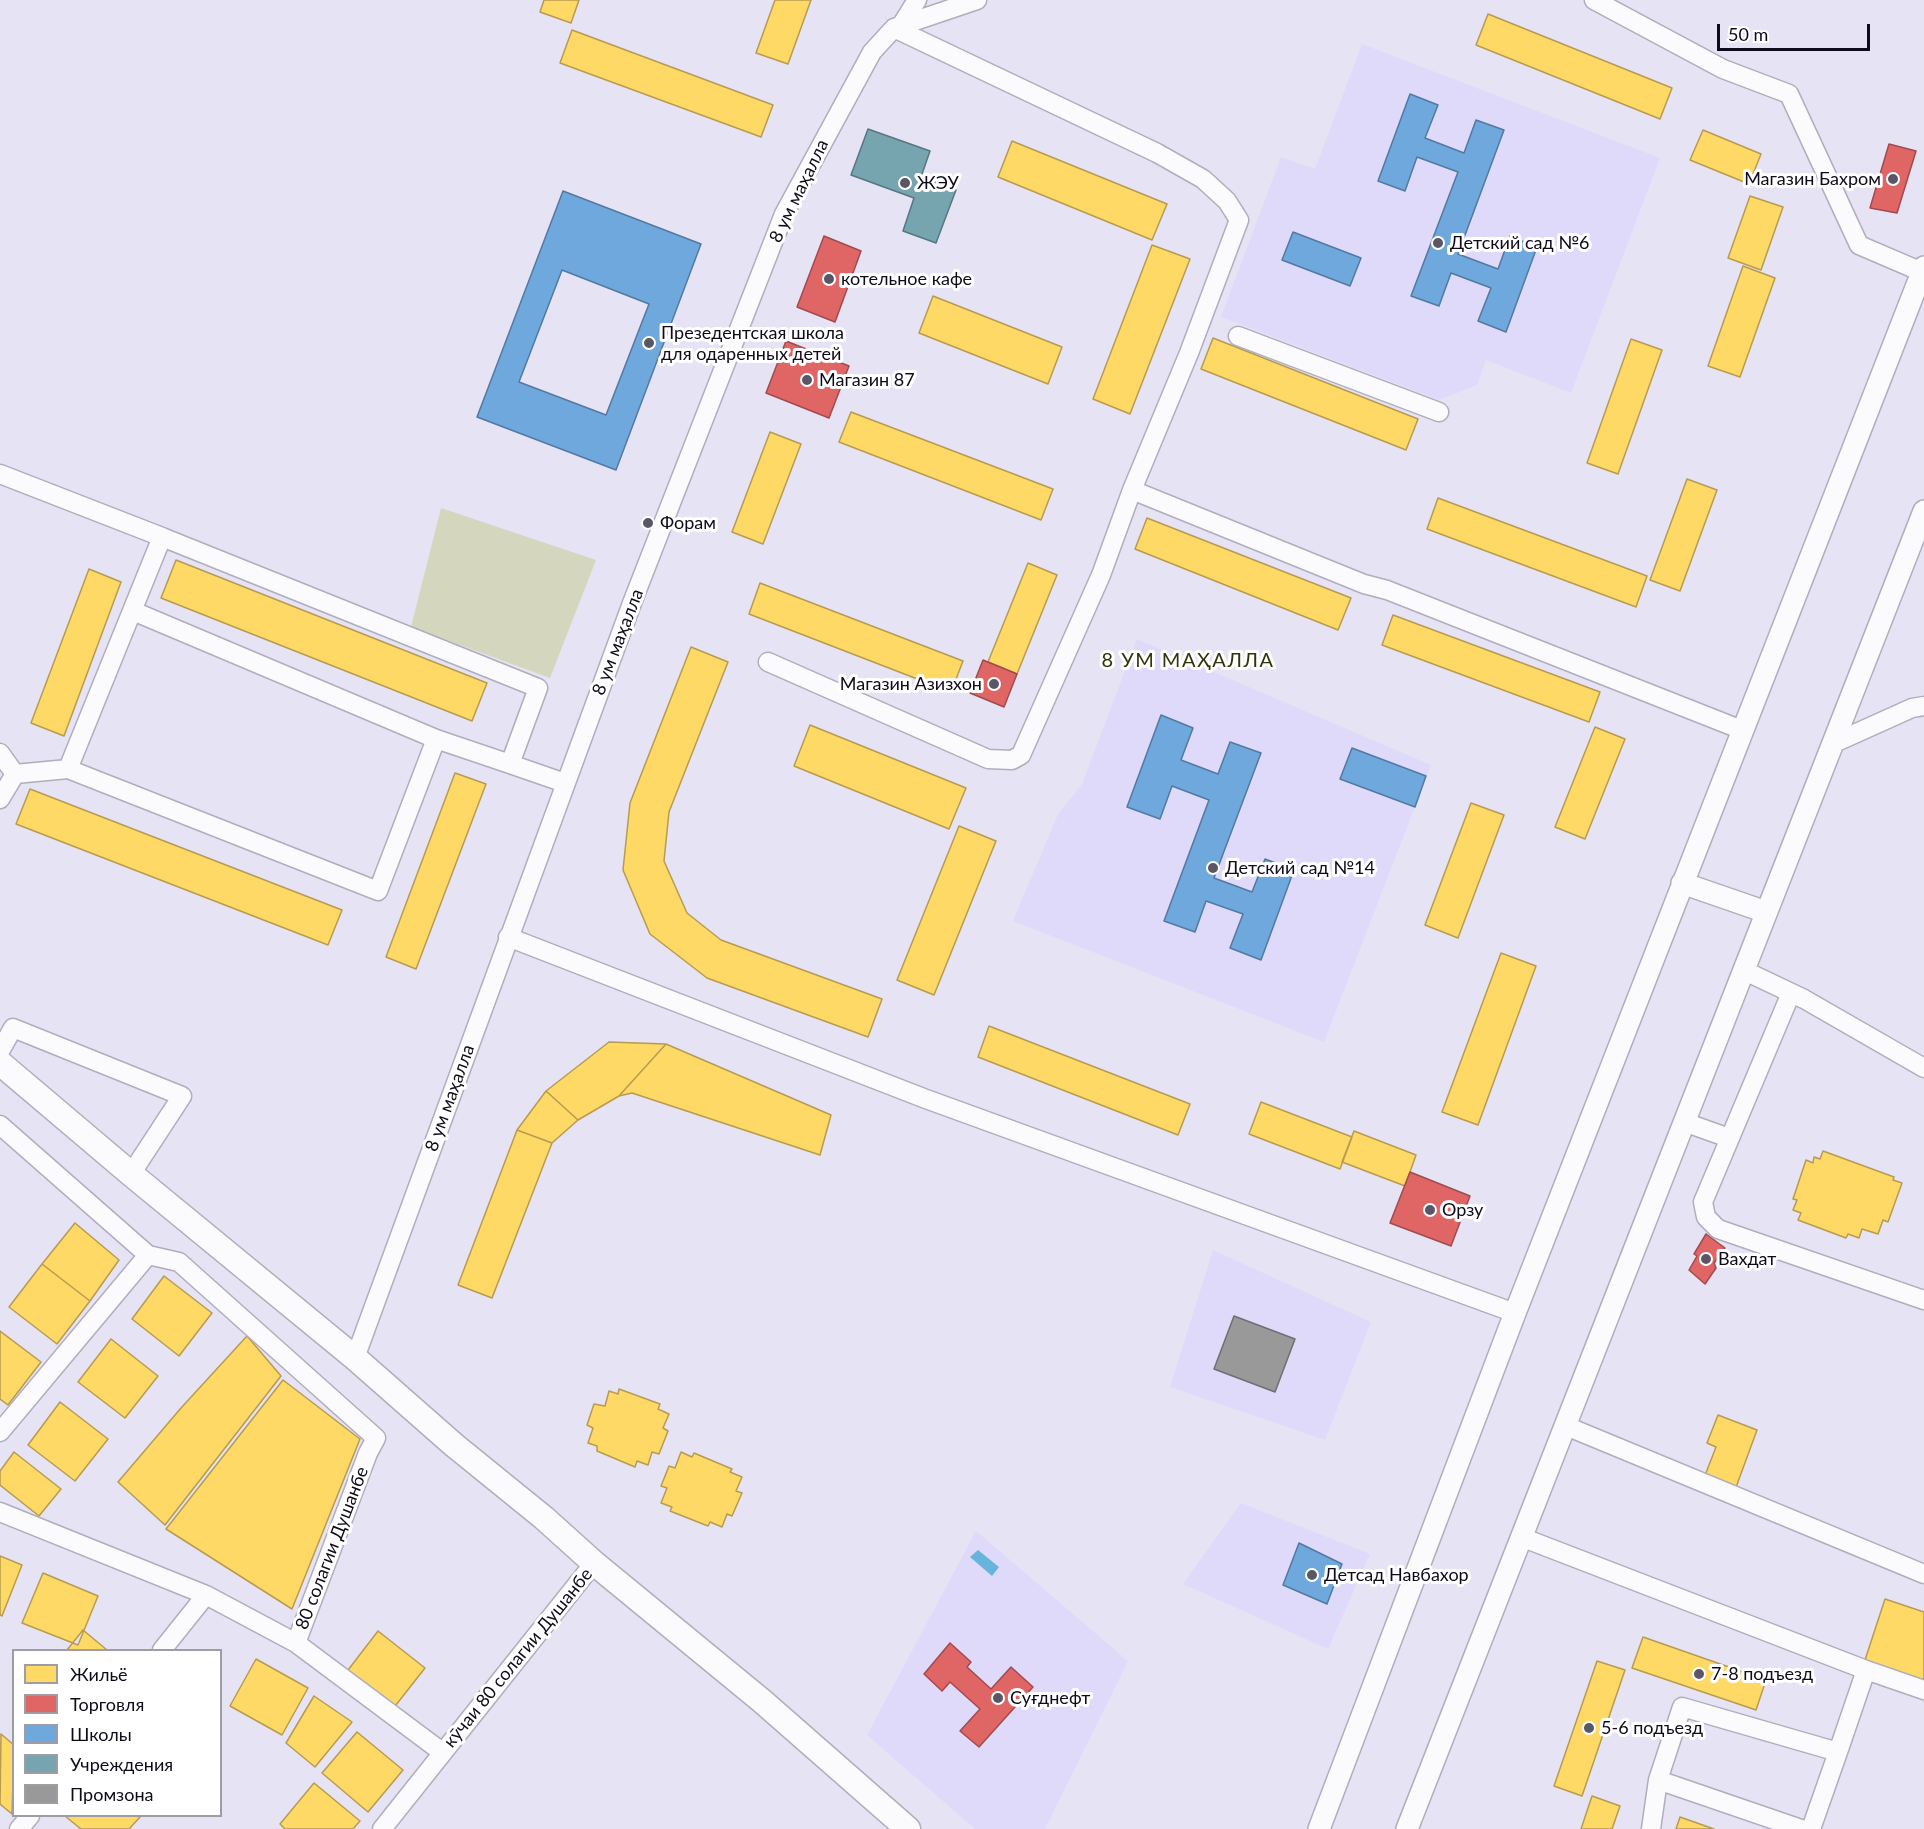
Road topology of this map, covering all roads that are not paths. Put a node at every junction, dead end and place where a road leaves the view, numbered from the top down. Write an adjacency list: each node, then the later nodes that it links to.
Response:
1 (917, 0): 4 (street)
2 (977, 0): 4 (street, 8 ум маҳалла)
3 (1594, 0): 5 (street)
4 (898, 26): 9 (street); 22 (street, 8 ум маҳалла)
5 (1923, 270): 15 (street)
6 (1238, 336): 7 (street)
7 (1439, 412)
8 (0, 474): 11 (street)
9 (1132, 490): 13 (street); 15 (street)
10 (1924, 511): 17 (street)
11 (162, 537): 12 (street); 19 (street)
12 (134, 611): 16 (street); 20 (street)
13 (768, 662)
14 (1924, 706): 17 (street)
15 (1742, 730): 24 (street)
16 (436, 739): 19 (street); 20 (street)
17 (1832, 744): 25 (street)
18 (0, 753): 21 (street)
19 (510, 764): 22 (street)
20 (68, 769): 21 (street)
21 (15, 774): 23 (street)
22 (565, 783): 26 (street, 8 ум маҳалла)
23 (0, 799)
24 (1682, 883): 25 (street); 38 (street)
25 (1766, 912): 27 (street)
26 (508, 937): 38 (street); 39 (street, 8 ум маҳалла)
27 (1743, 970): 28 (street); 32 (street)
28 (1791, 993): 31 (street); 34 (street)
29 (0, 1051): 35 (street)
30 (0, 1062): 35 (main road)
31 (1924, 1068)
32 (1684, 1122): 34 (street); 40 (street)
33 (0, 1125): 36 (street)
34 (1729, 1138): 37 (street)
35 (131, 1174): 39 (main road)
36 (148, 1255): 41 (street); 47 (street, 80 солагии Душанбе)
37 (1924, 1300)
38 (1515, 1313): 58 (street)
39 (355, 1358): 44 (main road)
40 (1566, 1426): 43 (street); 45 (street)
41 (0, 1432)
42 (0, 1512): 46 (street, кӯчаи 80 солагии Душанбе)
43 (1521, 1537): 49 (street); 59 (street)
44 (594, 1563): 51 (street, кӯчаи 80 солагии Душанбе); 57 (main road)
45 (1924, 1574)
46 (206, 1595): 47 (street, кӯчаи 80 солагии Душанбе); 48 (street)
47 (296, 1643): 51 (street, кӯчаи 80 солагии Душанбе)
48 (163, 1649)
49 (1866, 1670): 50 (street); 52 (street)
50 (1924, 1690)
51 (442, 1752): 56 (street, кӯчаи 80 солагии Душанбе)
52 (1838, 1752): 53 (street); 62 (street)
53 (1658, 1780): 60 (street); 61 (street)
54 (28, 1817): 55 (street)
55 (19, 1829)
56 (382, 1829)
57 (908, 1829)
58 (1319, 1829)
59 (1407, 1829)
60 (1651, 1829)
61 (1801, 1829)
62 (1811, 1829)

